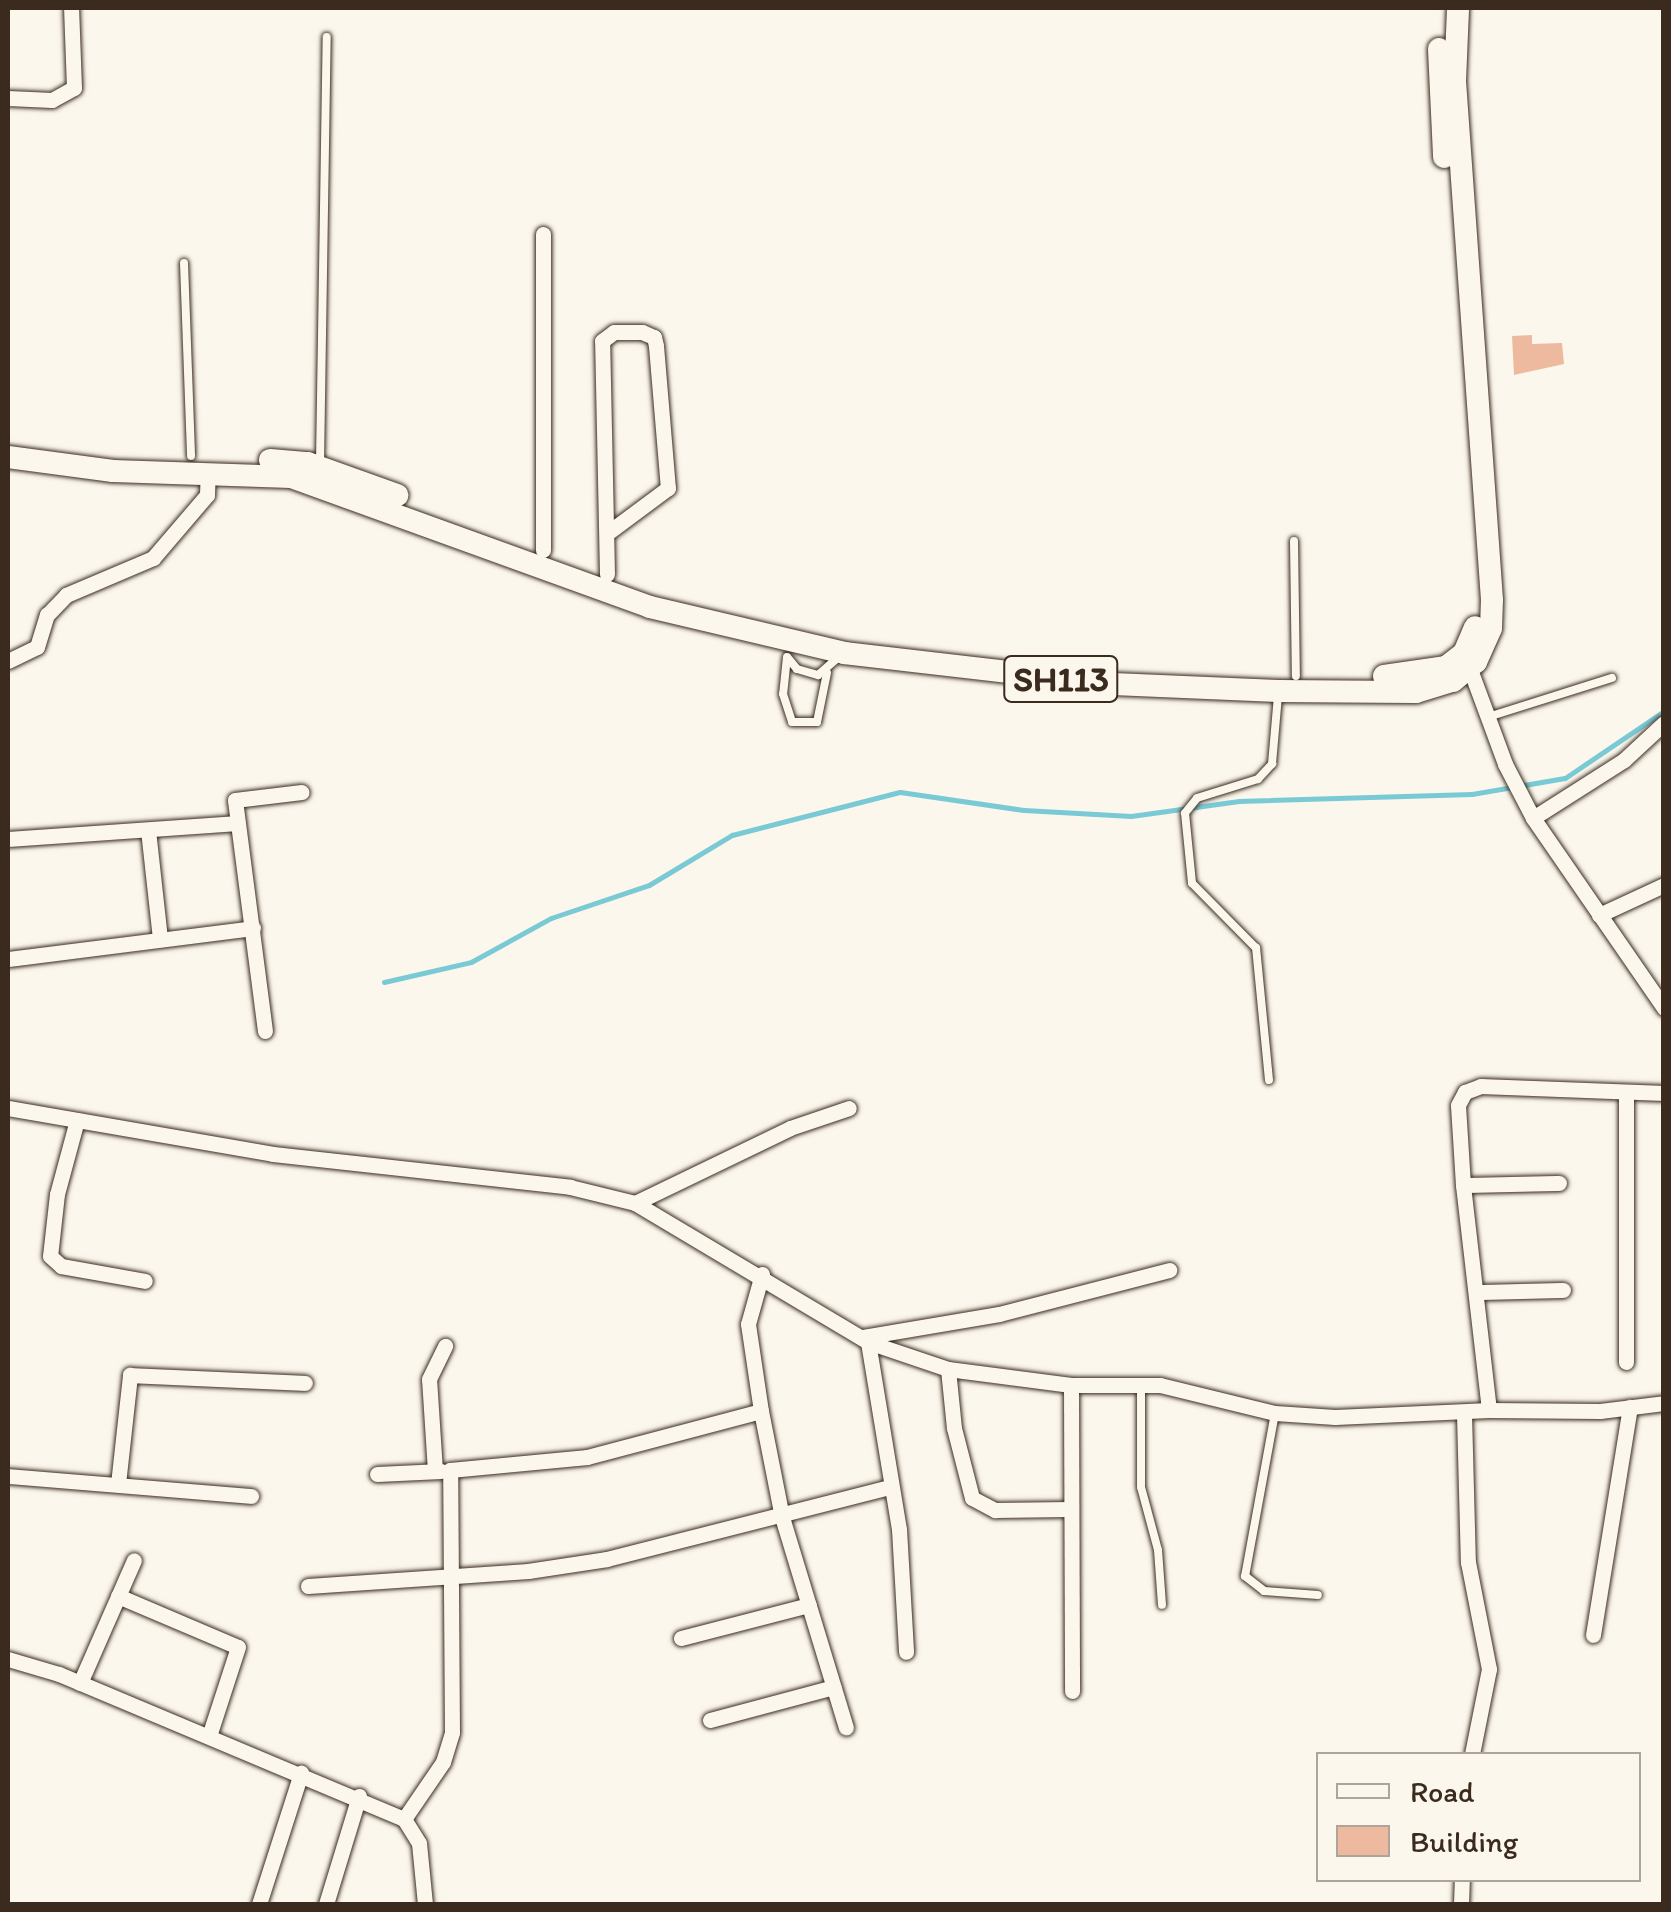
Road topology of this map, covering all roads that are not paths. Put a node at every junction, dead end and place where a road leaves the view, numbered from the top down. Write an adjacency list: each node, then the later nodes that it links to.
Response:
1 (71, 8): 5 (street)
2 (1443, 8): 17 (main road)
3 (1458, 8): 17 (main road)
4 (327, 37): 11 (lane)
5 (8, 98)
6 (543, 234): 14 (street)
7 (184, 263): 10 (lane)
8 (8, 441): 10 (main road, SH113)
9 (8, 457): 10 (main road, SH113)
10 (200, 464): 11 (main road, SH113); 16 (main road, SH113); 18 (street)
11 (320, 468): 14 (main road, SH113)
12 (610, 531): 12 (street); 15 (street)
13 (1294, 541): 21 (lane)
14 (543, 550): 15 (main road, SH113)
15 (607, 574): 21 (main road, SH113)
16 (787, 648): 19 (main road, SH113); 19 (lane)
17 (1467, 661): 21 (main road, SH113); 22 (street)
18 (8, 662)
19 (833, 662): 21 (main road, SH113)
20 (1612, 678): 22 (lane)
21 (1287, 684): 36 (lane)
22 (1488, 717): 25 (street)
23 (1664, 723): 25 (street)
24 (302, 792): 26 (street)
25 (1533, 818): 30 (street)
26 (237, 823): 27 (street); 31 (street)
27 (148, 830): 28 (street); 32 (street)
28 (8, 839)
29 (1664, 885): 30 (street)
30 (1599, 915): 34 (street)
31 (253, 928): 32 (street); 35 (street)
32 (160, 938): 33 (street)
33 (8, 959)
34 (1661, 998)
35 (265, 1031)
36 (1268, 1080)
37 (1664, 1093): 38 (street)
38 (1626, 1094): 43 (street); 52 (street)
39 (8, 1108): 41 (street)
40 (848, 1108): 44 (street)
41 (77, 1120): 44 (street); 47 (street)
42 (1559, 1184): 43 (street)
43 (1464, 1185): 49 (street)
44 (635, 1203): 46 (street)
45 (1169, 1270): 50 (street)
46 (762, 1274): 50 (street); 60 (street)
47 (145, 1281)
48 (1563, 1290): 49 (street)
49 (1479, 1292): 59 (street)
50 (866, 1340): 53 (street); 67 (street)
51 (445, 1346): 63 (street)
52 (1626, 1362)
53 (948, 1370): 55 (street); 69 (street)
54 (305, 1383): 66 (street)
55 (1070, 1385): 56 (street); 69 (street)
56 (1140, 1385): 61 (street); 77 (lane)
57 (1664, 1403): 58 (street)
58 (1630, 1407): 59 (street); 78 (street)
59 (1489, 1410): 62 (street)
60 (762, 1411): 63 (street); 70 (street)
61 (1275, 1413): 62 (street); 75 (lane)
62 (1464, 1414): 88 (street)
63 (442, 1471): 64 (street); 72 (street)
64 (377, 1474)
65 (8, 1476): 66 (street)
66 (118, 1484): 68 (street)
67 (890, 1487): 70 (street); 80 (street)
68 (251, 1496)
69 (1068, 1509): 84 (street)
70 (782, 1517): 72 (street); 76 (street)
71 (134, 1560): 74 (street)
72 (450, 1575): 73 (street); 91 (street)
73 (308, 1586)
74 (118, 1596): 82 (street); 87 (street)
75 (1318, 1596)
76 (808, 1605): 79 (street); 83 (street)
77 (1162, 1605)
78 (1593, 1635)
79 (681, 1638)
80 (906, 1652)
81 (8, 1660): 82 (street)
82 (80, 1683): 87 (street)
83 (834, 1687): 85 (street); 86 (street)
84 (1072, 1691)
85 (710, 1720)
86 (846, 1728)
87 (209, 1736): 89 (street)
88 (1472, 1752)
89 (301, 1773): 90 (street); 92 (street)
90 (359, 1796): 91 (street); 93 (street)
91 (404, 1820): 94 (street)
92 (259, 1904)
93 (326, 1904)
94 (425, 1904)

